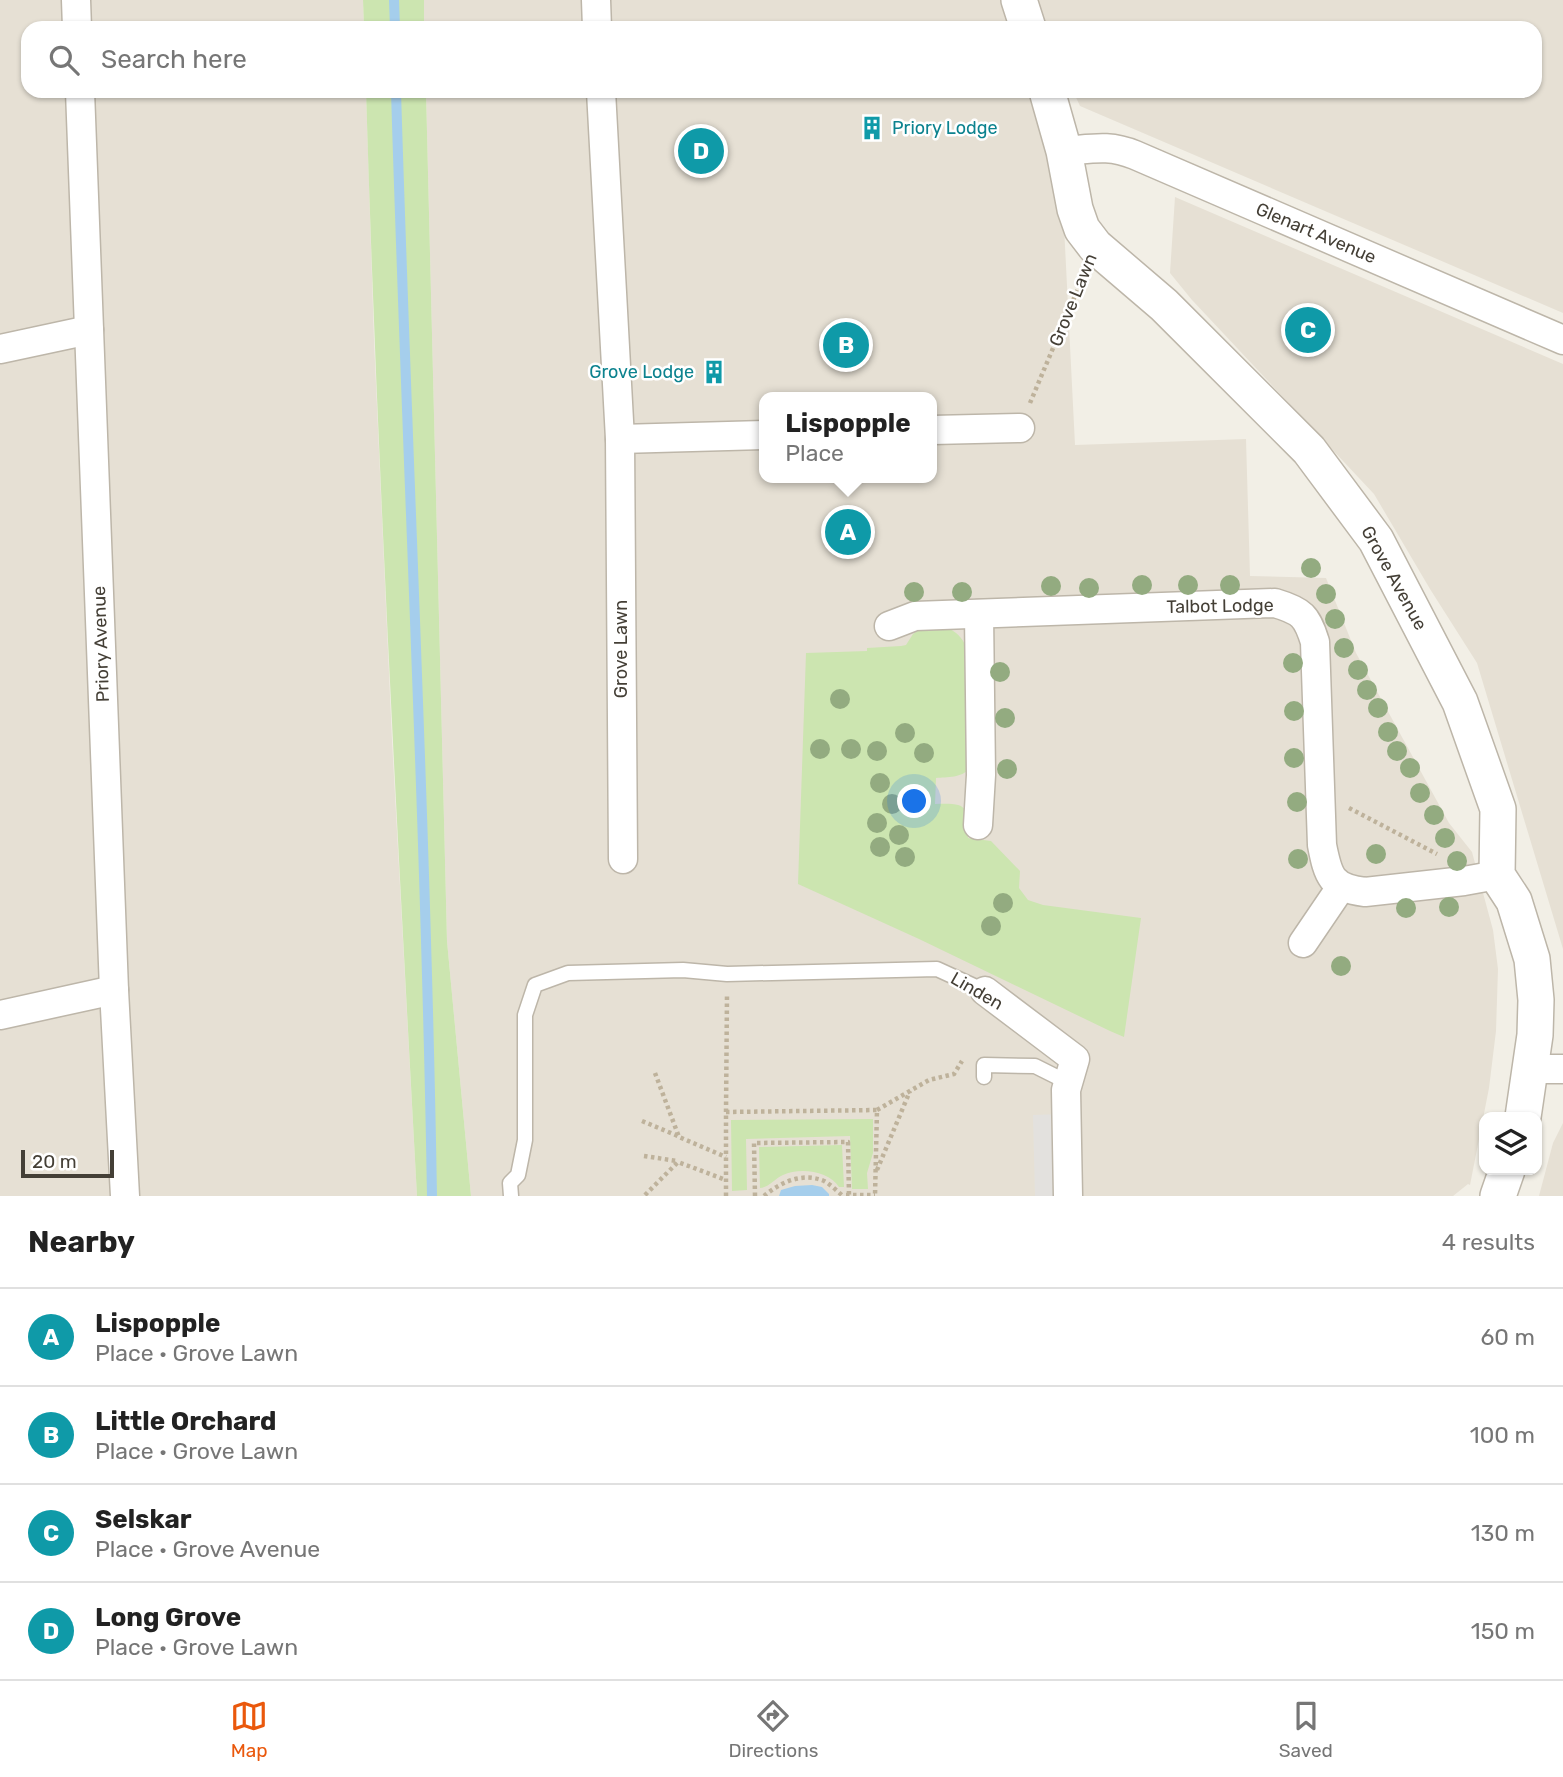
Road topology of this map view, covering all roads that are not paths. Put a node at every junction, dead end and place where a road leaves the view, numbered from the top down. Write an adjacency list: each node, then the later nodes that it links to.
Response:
1 (76, 0): 4 (street)
2 (596, 0): 5 (street)
3 (1019, 0): 6 (street)
4 (77, 21)
5 (597, 21)
6 (1026, 21)
7 (80, 98): 11 (street, Priory Avenue)
8 (601, 98): 17 (street, Grove Lawn)
9 (1049, 98): 10 (street, Grove Avenue)
10 (1064, 151): 12 (street, Glenart Avenue); 22 (street, Grove Avenue)
11 (89, 330): 13 (street); 25 (street, Priory Avenue)
12 (1563, 340)
13 (0, 349)
14 (1020, 428): 15 (street)
15 (937, 430)
16 (759, 435): 17 (street)
17 (620, 439): 21 (street, Grove Lawn)
18 (979, 614): 19 (street, Talbot Lodge); 20 (street); 23 (street, Talbot Lodge)
19 (889, 626)
20 (978, 825)
21 (623, 859)
22 (1480, 878): 23 (street); 28 (street)
23 (1341, 887): 24 (street)
24 (1303, 943)
25 (114, 990): 27 (street); 33 (street, Priory Avenue)
26 (985, 991): 30 (street, Linden); 34 (lane, Linden)
27 (0, 1016)
28 (1546, 1069): 31 (street)
29 (984, 1077): 30 (lane)
30 (1066, 1090): 35 (street, Linden)
31 (1525, 1112)
32 (1505, 1175): 36 (street)
33 (125, 1196)
34 (511, 1196)
35 (1069, 1196)
36 (1498, 1196)

